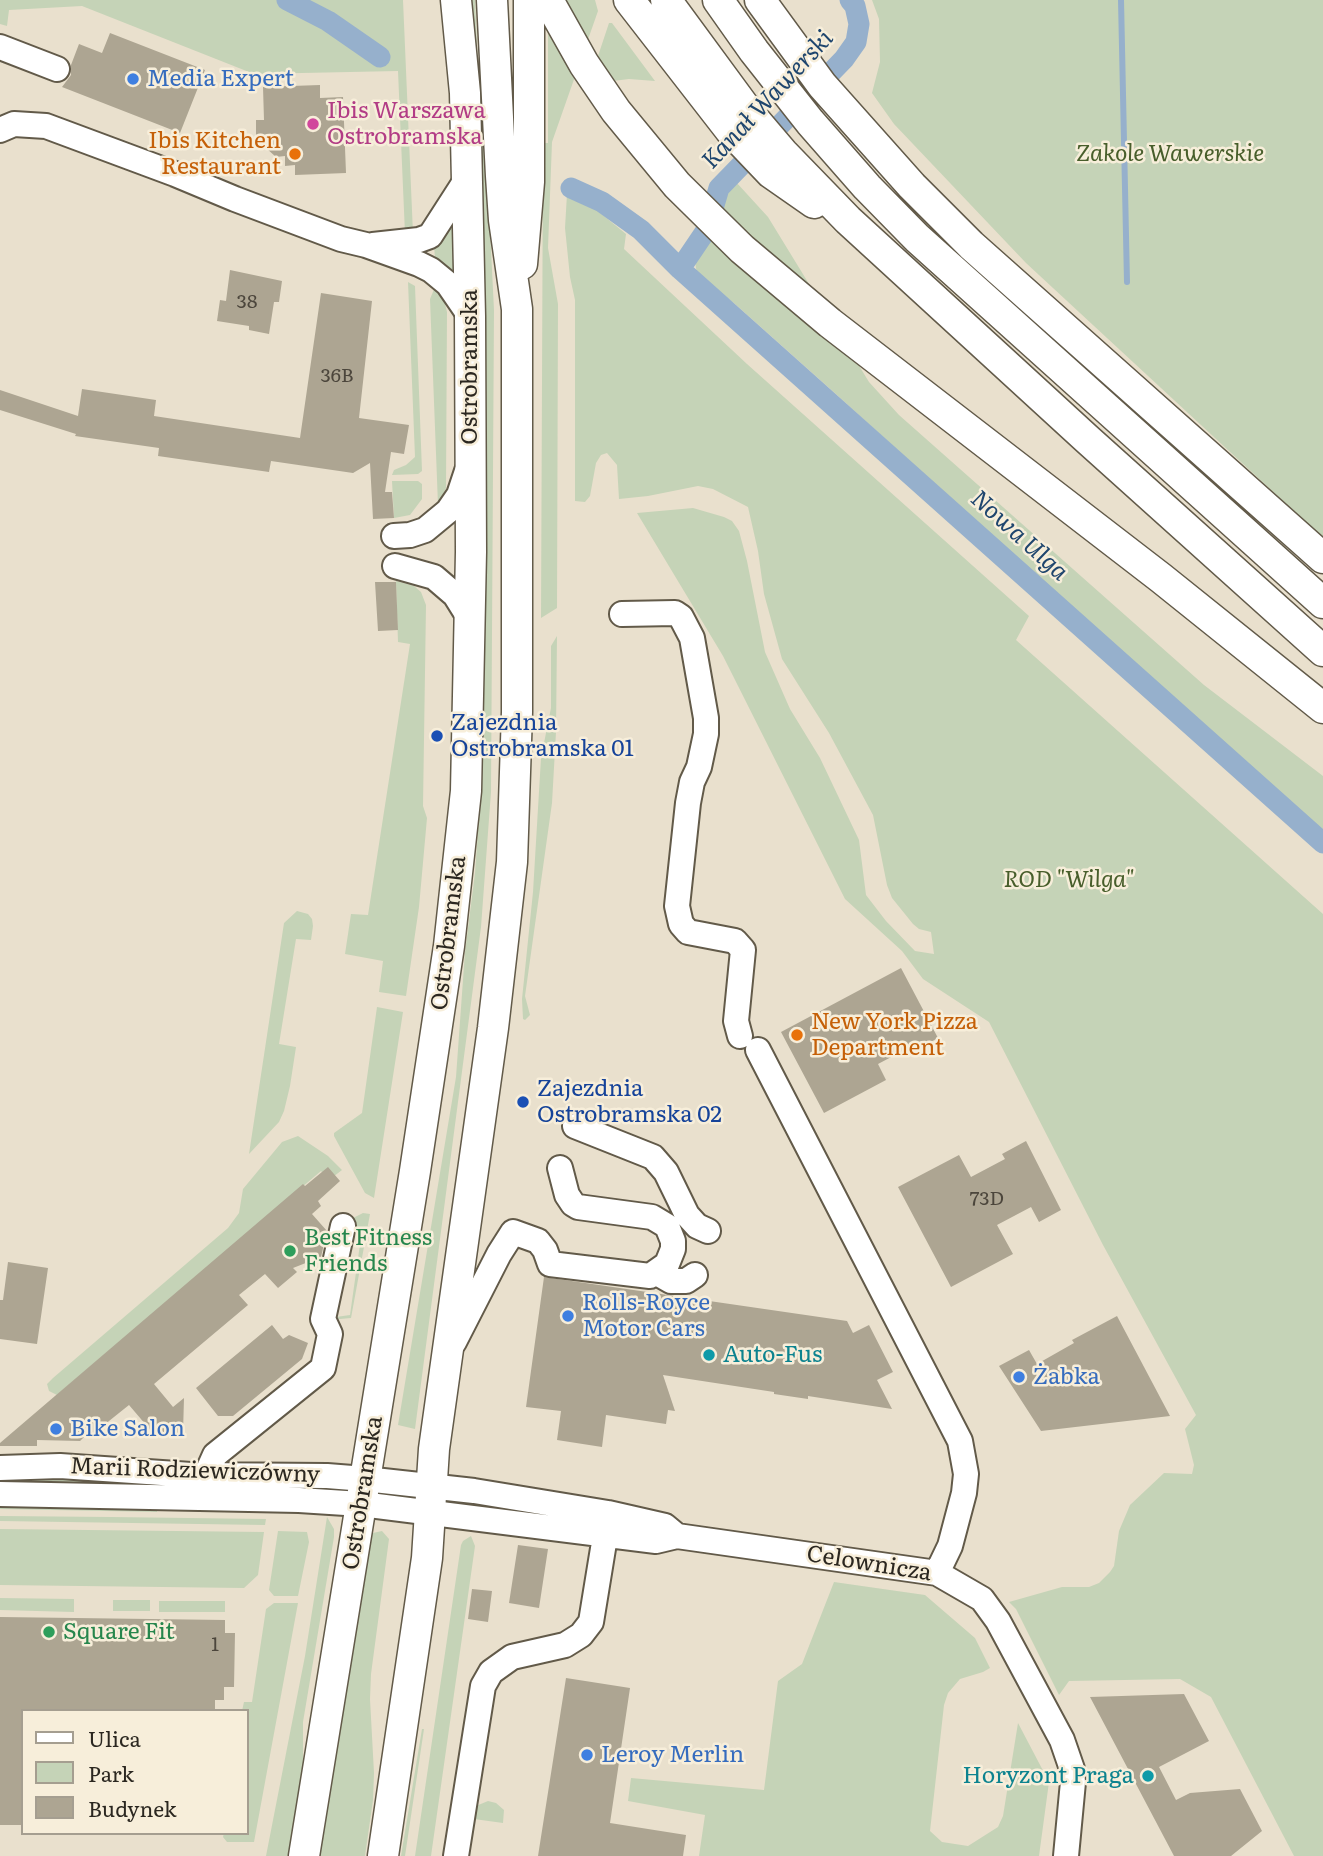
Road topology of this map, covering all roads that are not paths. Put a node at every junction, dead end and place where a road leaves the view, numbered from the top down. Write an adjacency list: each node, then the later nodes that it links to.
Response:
1 (456, 0): 13 (main road, Ostrobramska)
2 (492, 0): 15 (main road, Ostrobramska)
3 (529, 0): 15 (main road)
4 (548, 0): 25 (main road)
5 (629, 0): 11 (main road)
6 (666, 0): 11 (main road)
7 (718, 0): 21 (main road)
8 (760, 0): 19 (main road)
9 (0, 47): 10 (street)
10 (57, 69)
11 (740, 121): 24 (main road)
12 (0, 130): 14 (street)
13 (468, 177): 14 (street); 16 (main road, Ostrobramska)
14 (366, 245): 16 (street)
15 (517, 309): 32 (main road, Ostrobramska)
16 (470, 316): 17 (main road, Ostrobramska)
17 (470, 453): 18 (street); 23 (main road, Ostrobramska)
18 (394, 536)
19 (1323, 558)
20 (395, 566): 23 (street)
21 (1323, 603)
22 (622, 614): 39 (street)
23 (470, 619): 35 (main road, Ostrobramska)
24 (1323, 651)
25 (1323, 708)
26 (575, 1126): 29 (street)
27 (560, 1168): 30 (street)
28 (343, 1226): 34 (street)
29 (708, 1230)
30 (657, 1273): 31 (street); 32 (street)
31 (695, 1275)
32 (449, 1352): 37 (main road, Ostrobramska)
33 (0, 1468): 34 (street, Marii Rodziewiczówny)
34 (206, 1475): 35 (street, Marii Rodziewiczówny)
35 (363, 1491): 36 (street, Marii Rodziewiczówny); 37 (street, Marii Rodziewiczówny); 40 (main road, Ostrobramska)
36 (0, 1494)
37 (431, 1499): 38 (street, Celownicza); 41 (main road, Ostrobramska)
38 (607, 1524): 39 (street, Celownicza); 42 (street)
39 (937, 1573): 43 (street, Celownicza)
40 (304, 1856)
41 (383, 1856)
42 (456, 1856)
43 (1066, 1856)

